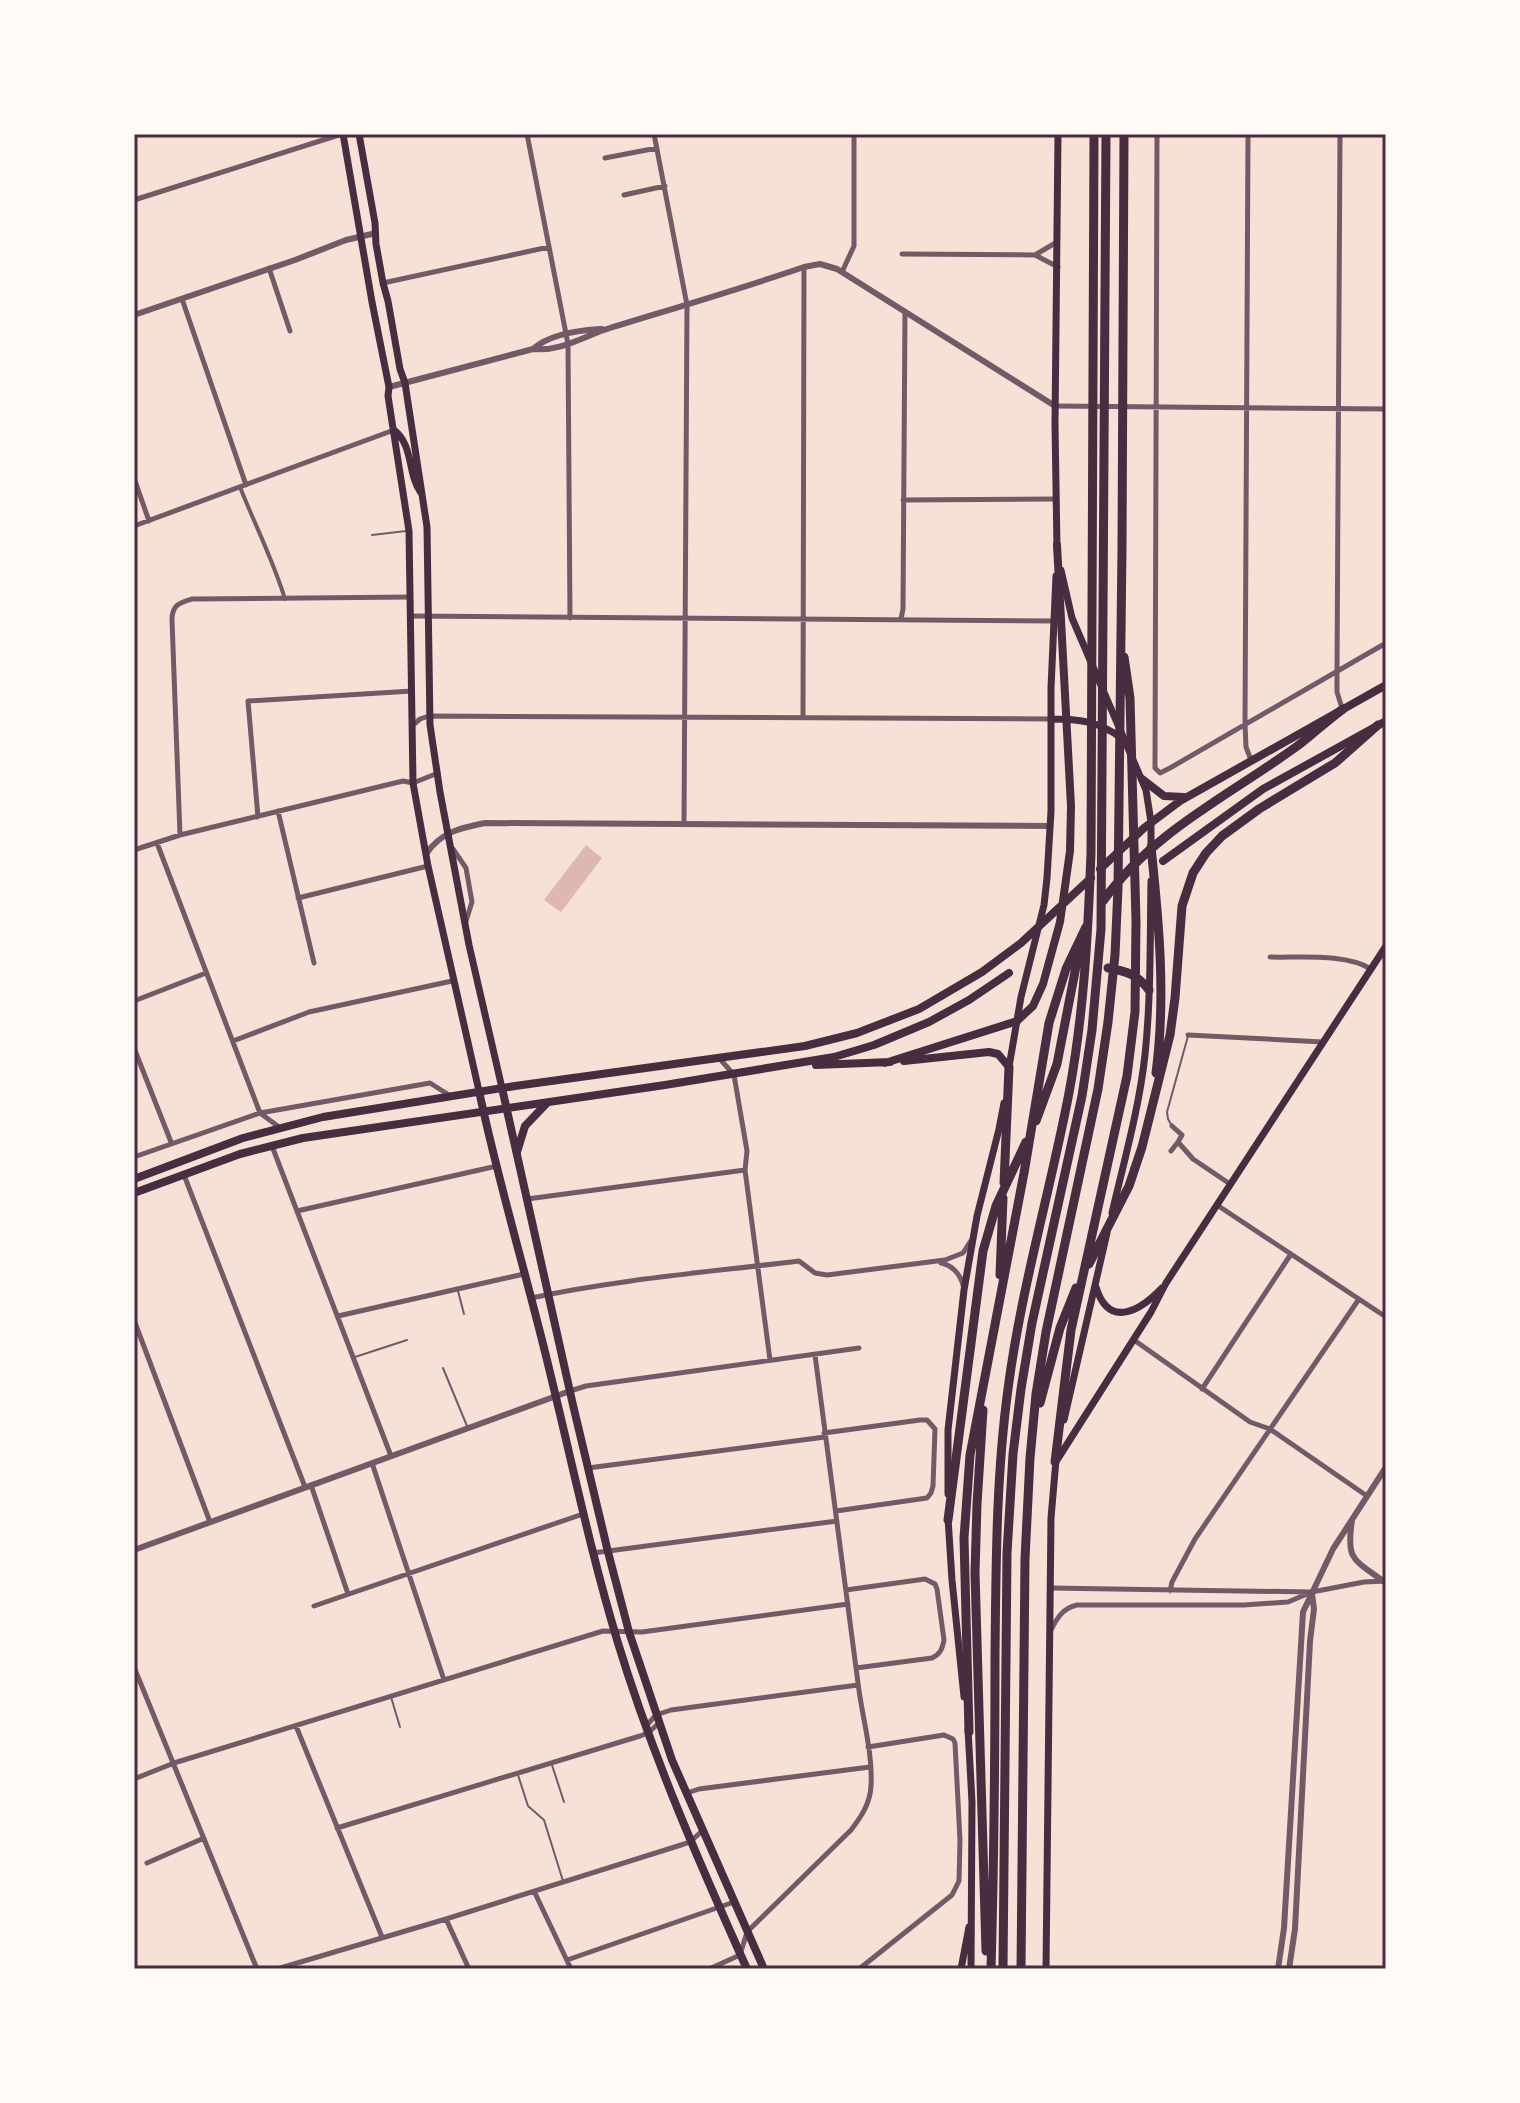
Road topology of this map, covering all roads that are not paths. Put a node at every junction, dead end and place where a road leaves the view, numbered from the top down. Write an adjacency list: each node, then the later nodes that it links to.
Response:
1 (342, 134): 17 (street); 19 (main road)
2 (359, 134): 18 (main road)
3 (527, 134): 21 (street)
4 (654, 134): 13 (street)
5 (854, 134): 27 (street)
6 (1058, 134): 20 (main road)
7 (1094, 134): 100 (highway)
8 (1106, 134): 255 (highway)
9 (1124, 134): 65 (highway)
10 (1157, 134): 41 (street)
11 (1248, 134): 42 (street)
12 (1340, 134): 43 (street)
13 (657, 148): 14 (street); 15 (street)
14 (605, 158)
15 (665, 186): 16 (street); 30 (street)
16 (624, 195)
17 (134, 200)
18 (376, 233): 19 (street); 28 (main road)
19 (360, 236): 26 (street); 39 (main road)
20 (1057, 241): 23 (street); 25 (main road)
21 (549, 247): 28 (street); 35 (street)
22 (902, 254): 23 (street)
23 (1035, 255): 25 (street)
24 (804, 267): 27 (street); 30 (street); 62 (street)
25 (1058, 267): 40 (main road)
26 (269, 268): 29 (street); 34 (street)
27 (842, 272): 31 (street)
28 (383, 283): 38 (main road)
29 (182, 299): 32 (street); 47 (street)
30 (687, 305): 33 (street); 61 (street)
31 (905, 312): 40 (street); 50 (street)
32 (134, 315)
33 (606, 329): 35 (street); 36 (street)
34 (290, 331)
35 (567, 335): 36 (street); 37 (street)
36 (568, 344): 37 (street); 60 (street)
37 (533, 349): 38 (street)
38 (405, 383): 39 (street); 48 (main road)
39 (389, 387): 45 (main road)
40 (1055, 406): 41 (street); 49 (main road)
41 (1156, 408): 42 (street); 79 (street)
42 (1247, 409): 43 (street); 79 (street)
43 (1338, 409): 44 (street); 69 (street)
44 (1386, 409)
45 (394, 430): 47 (street); 48 (main road); 53 (main road)
46 (134, 478): 51 (street)
47 (243, 486): 51 (street); 57 (street)
48 (423, 495): 59 (main road)
49 (1056, 499): 50 (street); 55 (main road)
50 (903, 500): 63 (street)
51 (149, 521): 52 (street)
52 (134, 526)
53 (409, 531): 54 (lane); 56 (main road)
54 (372, 535)
55 (1057, 545): 64 (main road); 77 (main road); 81 (main road)
56 (410, 597): 57 (street); 58 (main road)
57 (285, 599): 93 (street)
58 (410, 616): 59 (street); 67 (main road)
59 (429, 616): 60 (street); 68 (main road)
60 (570, 618): 61 (street)
61 (686, 619): 62 (street); 74 (street)
62 (803, 619): 63 (street); 75 (street)
63 (901, 619): 64 (street)
64 (1054, 621): 76 (main road)
65 (1120, 630): 174 (highway); 184 (highway)
66 (1386, 643): 69 (street)
67 (412, 657): 68 (main road); 71 (main road)
68 (429, 657): 73 (main road)
69 (1337, 672): 72 (street); 79 (street)
70 (1386, 685): 72 (main road)
71 (412, 691): 80 (main road); 88 (street)
72 (1343, 709): 82 (main road); 95 (highway)
73 (429, 716): 74 (street); 80 (street); 83 (main road)
74 (686, 717): 75 (street); 90 (street)
75 (803, 718): 76 (street)
76 (1051, 719): 77 (main road); 91 (main road)
77 (1067, 719): 81 (main road); 102 (main road)
78 (1382, 723): 98 (main road); 133 (highway)
79 (1245, 724): 82 (street)
80 (412, 726): 85 (main road)
81 (1128, 745): 84 (main road)
82 (1251, 760): 86 (main road)
83 (438, 773): 85 (street); 92 (main road)
84 (1142, 779): 86 (main road); 89 (main road)
85 (413, 783): 87 (street); 97 (main road)
86 (1189, 796): 89 (main road)
87 (278, 811): 88 (street); 101 (street)
88 (258, 817): 93 (street)
89 (1151, 822): 95 (main road); 102 (main road)
90 (684, 824): 91 (street); 92 (street)
91 (1050, 826): 103 (main road)
92 (448, 832): 97 (street); 126 (main road)
93 (180, 835): 94 (street)
94 (157, 843): 96 (street); 108 (street)
95 (1151, 847): 110 (highway); 112 (main road); 133 (highway)
96 (134, 850)
97 (426, 854): 99 (main road)
98 (1163, 861)
99 (428, 866): 101 (street); 111 (main road)
100 (1089, 895): 193 (highway); 254 (highway)
101 (298, 898): 106 (street)
102 (1063, 904): 103 (main road); 114 (main road)
103 (1038, 927): 114 (main road); 119 (main road)
104 (1386, 946): 107 (main road)
105 (1270, 957): 107 (street)
106 (314, 963)
107 (1371, 969): 117 (main road)
108 (206, 973): 113 (street); 116 (street)
109 (1009, 973): 121 (main road)
110 (1061, 980): 112 (highway); 163 (highway)
111 (452, 981): 116 (street); 127 (main road)
112 (1149, 990): 157 (main road)
113 (135, 998)
114 (1017, 1021): 120 (main road); 122 (main road)
115 (1188, 1035): 117 (street); 134 (lane)
116 (233, 1041): 132 (street)
117 (1324, 1042): 146 (main road)
118 (134, 1048): 123 (street)
119 (720, 1059): 124 (street); 126 (main road)
120 (885, 1063): 121 (main road); 122 (main road)
121 (799, 1065): 124 (main road)
122 (1009, 1067): 151 (main road); 163 (highway)
123 (144, 1074): 125 (street); 136 (street)
124 (734, 1075): 129 (main road); 143 (street)
125 (137, 1077)
126 (502, 1088): 127 (main road); 130 (main road)
127 (479, 1091): 128 (main road); 131 (main road)
128 (450, 1096): 132 (street); 135 (main road)
129 (548, 1103): 130 (main road); 140 (main road)
130 (507, 1108): 131 (main road); 140 (main road)
131 (483, 1112): 138 (main road); 142 (main road)
132 (260, 1113): 135 (street); 136 (street)
133 (1148, 1124): 174 (highway)
134 (1172, 1126): 137 (street)
135 (279, 1127): 145 (main road)
136 (171, 1142): 141 (street)
137 (1178, 1142): 139 (street); 146 (street)
138 (272, 1145): 144 (main road); 150 (street)
139 (1171, 1151)
140 (517, 1152): 148 (main road)
141 (134, 1157)
142 (497, 1166): 150 (street); 155 (main road)
143 (745, 1170): 148 (street); 154 (street)
144 (183, 1175): 147 (main road); 188 (street)
145 (134, 1179)
146 (1230, 1184): 149 (main road)
147 (134, 1193)
148 (527, 1199): 160 (main road)
149 (1217, 1205): 152 (street); 156 (main road)
150 (297, 1211): 165 (street)
151 (972, 1239): 153 (street); 159 (main road)
152 (1291, 1254): 162 (street); 177 (street)
153 (936, 1261): 154 (street); 159 (street)
154 (757, 1266): 160 (street); 173 (street)
155 (525, 1274): 158 (street); 161 (main road)
156 (1166, 1283): 157 (main road); 169 (main road)
157 (1095, 1286): 184 (main road)
158 (457, 1289): 164 (lane); 165 (street)
159 (964, 1290): 193 (main road)
160 (549, 1294): 161 (street); 178 (main road)
161 (531, 1298): 179 (main road)
162 (1359, 1299): 166 (street); 181 (street)
163 (998, 1307): 176 (highway)
164 (464, 1314)
165 (338, 1316): 172 (street)
166 (1386, 1317)
167 (134, 1320): 195 (street)
168 (407, 1340): 172 (lane)
169 (1134, 1340): 177 (street); 184 (main road)
170 (859, 1348): 171 (street)
171 (815, 1355): 173 (street); 182 (street)
172 (354, 1357): 183 (street)
173 (770, 1360): 178 (street)
174 (1046, 1363): 256 (highway)
175 (443, 1368): 180 (lane)
176 (986, 1370): 220 (highway); 254 (highway)
177 (1202, 1389): 181 (street)
178 (570, 1391): 179 (street); 187 (main road)
179 (556, 1396): 180 (street); 191 (main road)
180 (468, 1429): 183 (street)
181 (1270, 1429): 189 (street); 203 (street)
182 (825, 1435): 187 (street); 190 (street); 190 (street)
183 (391, 1456): 185 (street)
184 (1055, 1462): 201 (main road)
185 (372, 1463): 188 (street); 199 (street)
186 (1386, 1467): 189 (street)
187 (588, 1468): 197 (main road)
188 (308, 1486): 195 (street); 205 (street)
189 (1367, 1496): 192 (street)
190 (836, 1511): 194 (street)
191 (583, 1514): 198 (main road); 199 (street)
192 (1353, 1517): 200 (street); 204 (street)
193 (948, 1520): 220 (main road)
194 (837, 1521): 197 (street); 202 (street)
195 (210, 1522): 196 (street)
196 (134, 1550)
197 (608, 1552): 198 (street); 209 (main road)
198 (593, 1553): 208 (main road)
199 (408, 1573): 205 (street); 213 (street)
200 (1385, 1581): 204 (street)
201 (1050, 1588): 203 (street); 210 (main road)
202 (846, 1590): 206 (street); 212 (street)
203 (1170, 1591): 204 (street)
204 (1312, 1592): 210 (street); 258 (street); 259 (street)
205 (348, 1594): 207 (street)
206 (848, 1604): 209 (street); 212 (street)
207 (314, 1606)
208 (615, 1631): 209 (street); 213 (street); 219 (main road)
209 (629, 1632): 216 (main road)
210 (1049, 1635): 257 (main road)
211 (134, 1667): 222 (street)
212 (856, 1668): 214 (street)
213 (444, 1680): 215 (street)
214 (858, 1685): 216 (street); 221 (street)
215 (391, 1696): 217 (street); 218 (lane)
216 (657, 1719): 219 (street); 227 (main road)
217 (296, 1726): 222 (street); 229 (street)
218 (400, 1727)
219 (646, 1730): 223 (street); 232 (main road)
220 (969, 1732): 238 (main road)
221 (868, 1747): 224 (street); 244 (street)
222 (174, 1763): 226 (street); 231 (street)
223 (552, 1763): 225 (street); 228 (lane)
224 (870, 1767): 227 (street); 240 (street)
225 (518, 1774): 229 (street); 234 (lane)
226 (134, 1779)
227 (686, 1793): 230 (main road)
228 (564, 1802)
229 (337, 1828): 241 (street)
230 (702, 1831): 232 (street); 236 (main road)
231 (204, 1838): 233 (street); 245 (street)
232 (690, 1842): 234 (street); 237 (main road)
233 (147, 1863)
234 (563, 1883): 235 (street)
235 (534, 1891): 239 (street); 243 (street)
236 (734, 1902): 237 (street); 240 (main road)
237 (719, 1908): 242 (main road); 243 (street)
238 (972, 1909): 252 (main road); 253 (main road)
239 (446, 1919): 241 (street); 247 (street)
240 (747, 1932): 242 (street); 251 (main road)
241 (382, 1937): 246 (street)
242 (740, 1955): 249 (street); 250 (main road)
243 (567, 1960): 248 (street)
244 (864, 1968)
245 (257, 1969)
246 (277, 1969)
247 (469, 1969)
248 (571, 1969)
249 (709, 1969)
250 (747, 1969)
251 (764, 1969)
252 (961, 1969)
253 (971, 1969)
254 (989, 1969)
255 (1003, 1969)
256 (1021, 1969)
257 (1046, 1969)
258 (1278, 1969)
259 (1289, 1969)

